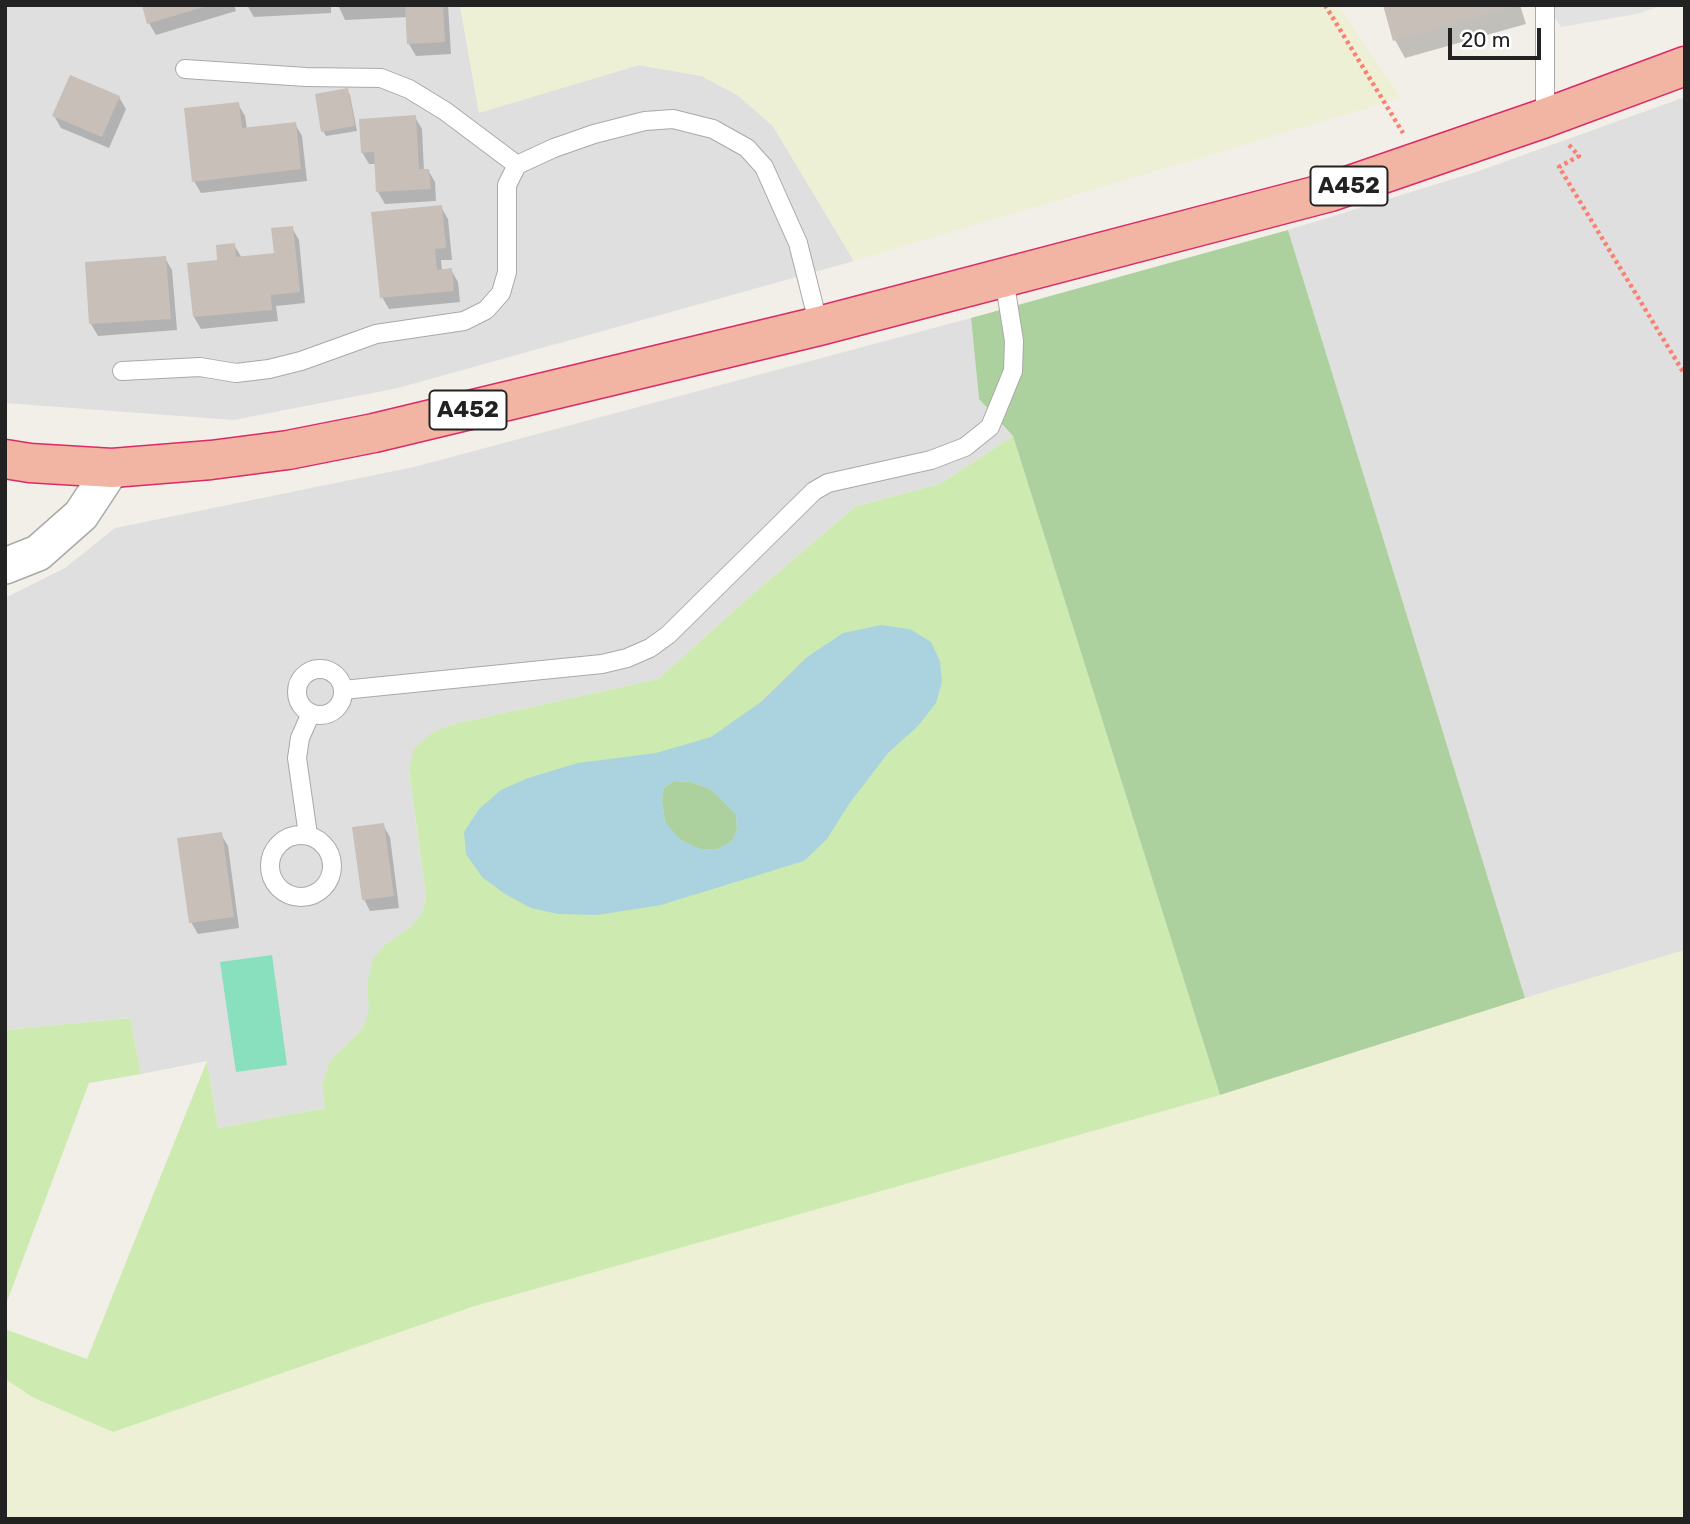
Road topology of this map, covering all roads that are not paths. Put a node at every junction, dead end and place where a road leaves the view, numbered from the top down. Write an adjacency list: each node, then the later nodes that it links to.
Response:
1 (1545, 5): 4 (lane)
2 (1685, 66): 4 (highway, A452)
3 (185, 69): 5 (lane)
4 (1545, 118): 6 (highway, A452)
5 (517, 165): 7 (lane); 8 (lane)
6 (1004, 278): 7 (highway, A452); 12 (lane)
7 (819, 326): 10 (highway, A452)
8 (122, 371)
9 (5, 458): 10 (highway, A452)
10 (112, 468): 11 (street)
11 (5, 566)
12 (343, 691): 13 (lane); 13 (lane)
13 (311, 713): 14 (lane)
14 (308, 835)

